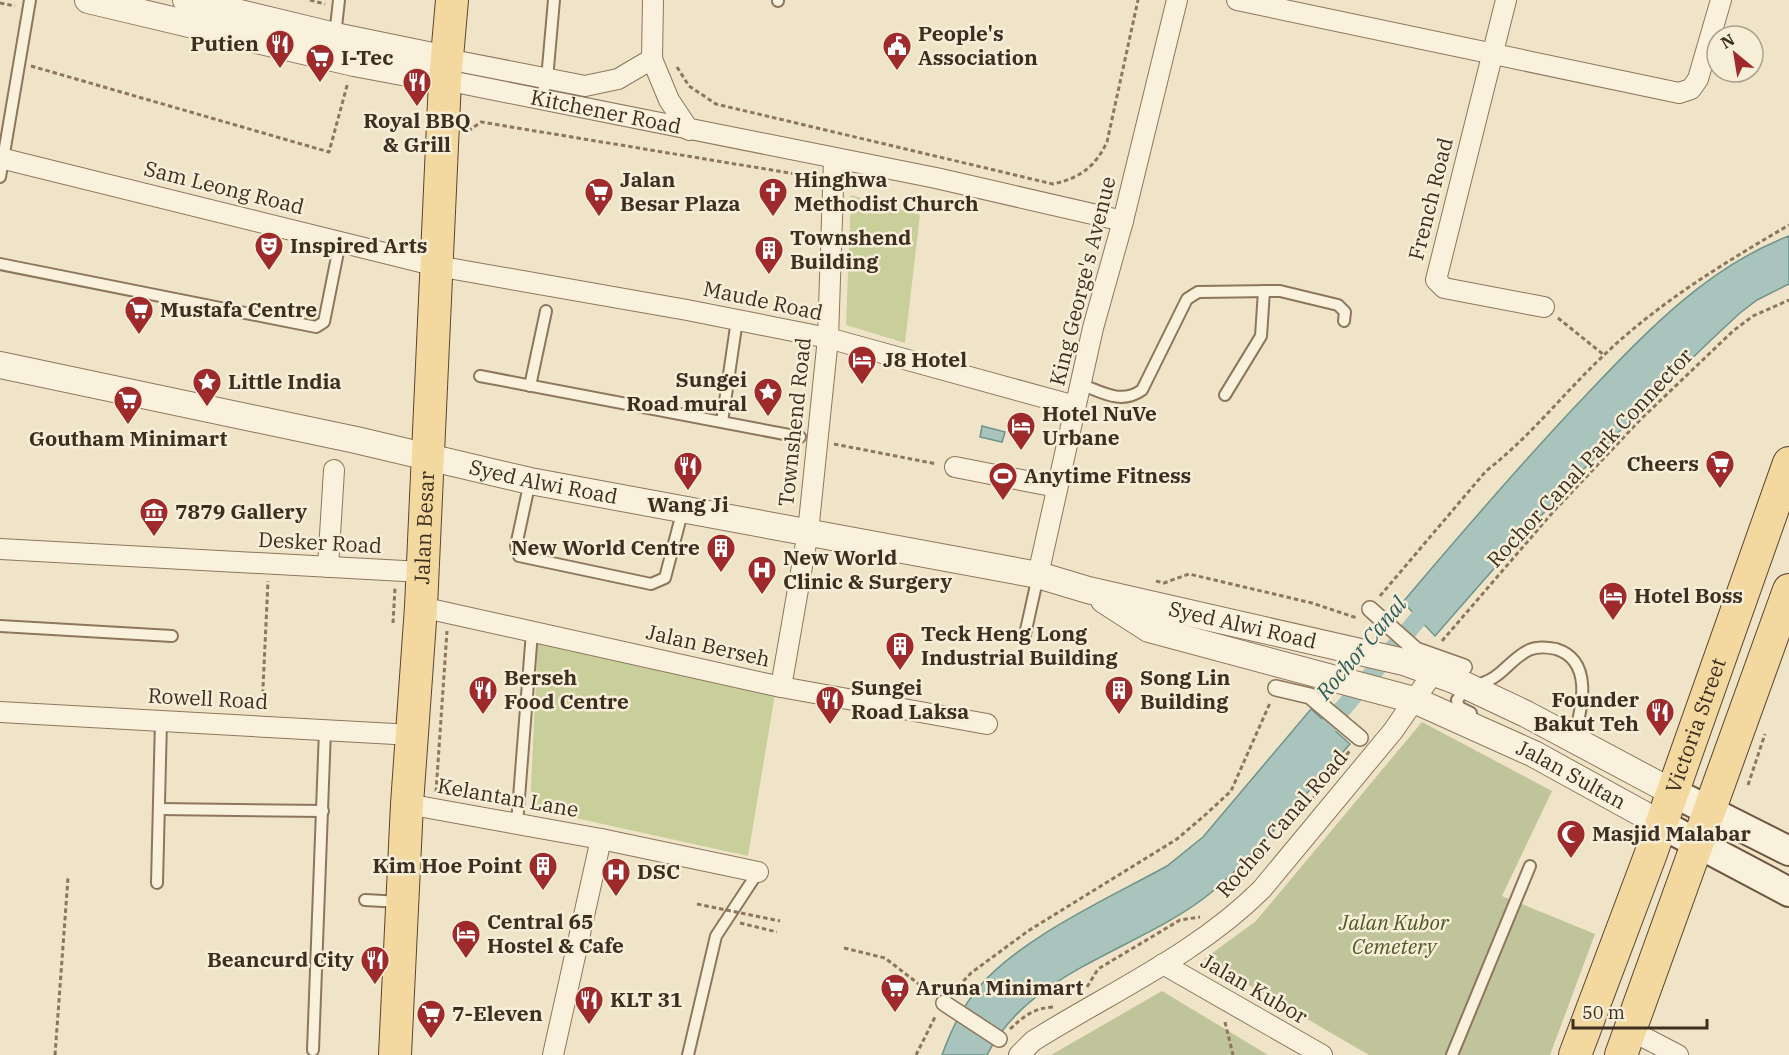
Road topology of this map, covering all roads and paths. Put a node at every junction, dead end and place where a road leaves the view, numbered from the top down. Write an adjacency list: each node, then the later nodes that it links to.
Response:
1 (30, 0): 16 (lane)
2 (88, 0): 18 (street, Kitchener Road)
3 (186, 0): 13 (street, Kitchener Road)
4 (339, 0): 13 (lane)
5 (452, 0): 18 (main road, Jalan Besar)
6 (554, 0): 19 (lane)
7 (653, 0): 15 (street)
8 (1138, 0): 17 (path)
9 (1177, 0): 28 (street, King George's Avenue)
10 (1237, 0): 14 (street)
11 (1506, 0): 14 (street, French Road)
12 (1721, 0): 14 (street)
13 (335, 36): 18 (street, Kitchener Road)
14 (1492, 56): 35 (street, French Road)
15 (652, 59): 19 (street); 22 (street)
16 (20, 63): 20 (path); 25 (lane)
17 (675, 64)
18 (446, 69): 19 (street); 21 (street, Kitchener Road); 32 (main road, Jalan Besar)
19 (547, 79): 21 (lane)
20 (346, 94)
21 (540, 101): 22 (street, Kitchener Road)
22 (689, 130): 24 (street, Kitchener Road)
23 (465, 138): 26 (path)
24 (834, 159): 26 (street, Townshend Road); 28 (street, Kitchener Road)
25 (1, 164): 30 (street, Sam Leong Road)
26 (833, 180): 27 (path); 39 (street, Townshend Road)
27 (878, 187)
28 (1123, 221): 43 (street, King George's Avenue)
29 (1789, 225): 40 (path)
30 (340, 242): 31 (lane); 32 (street, Sam Leong Road)
31 (0, 264)
32 (437, 266): 37 (street, Maude Road); 49 (main road, Jalan Besar)
33 (1264, 291): 38 (lane); 43 (lane); 45 (lane)
34 (1789, 300): 71 (path, Rochor Canal Park Connector)
35 (1544, 308): 40 (path)
36 (546, 310): 44 (lane)
37 (737, 320): 39 (street, Maude Road); 47 (lane)
38 (1344, 321)
39 (828, 338): 46 (street, Maude Road); 48 (street, Townshend Road)
40 (1604, 355): 66 (path)
41 (0, 366): 49 (street, Syed Alwi Road)
42 (480, 376): 44 (lane)
43 (1080, 384): 46 (street, King George's Avenue)
44 (530, 386): 47 (lane)
45 (1225, 395)
46 (1075, 406): 54 (street, King George's Avenue)
47 (722, 422): 48 (lane)
48 (808, 439): 51 (path); 56 (street, Townshend Road)
49 (428, 456): 53 (street, Syed Alwi Road); 60 (main road, Jalan Besar)
50 (1789, 463): 87 (main road, Victoria Street)
51 (955, 467): 54 (street)
52 (334, 470): 59 (street)
53 (530, 481): 55 (street, Syed Alwi Road); 55 (lane)
54 (1057, 487): 61 (street, King George's Avenue)
55 (683, 509): 56 (street, Syed Alwi Road)
56 (808, 532): 61 (street, Syed Alwi Road); 73 (street, Townshend Road)
57 (0, 549): 58 (street, Desker Road)
58 (269, 564): 59 (street, Desker Road); 79 (path)
59 (328, 567): 60 (street, Desker Road)
60 (422, 572): 65 (main road, Jalan Besar)
61 (1038, 576): 63 (street, Syed Alwi Road); 70 (lane)
62 (1153, 581): 66 (path)
63 (1088, 590): 71 (street, Syed Alwi Road); 75 (street, Syed Alwi Road)
64 (1789, 590): 91 (main road, Victoria Street)
65 (435, 610): 68 (street, Jalan Berseh); 82 (main road, Jalan Besar); 88 (path)
66 (1374, 612): 71 (street)
67 (0, 626): 69 (lane)
68 (532, 632): 73 (street, Jalan Berseh); 92 (lane)
69 (172, 636)
70 (1024, 639)
71 (1420, 660): 72 (street, Jalan Sultan); 75 (street, Rochor Canal Road)
72 (1468, 678): 83 (street, Jalan Sultan); 83 (lane); 84 (lane)
73 (781, 687): 78 (street, Jalan Berseh)
74 (1276, 688): 81 (street); 114 (path)
75 (1414, 700): 84 (street, Jalan Sultan); 111 (street, Rochor Canal Road)
76 (0, 712): 77 (street, Rowell Road)
77 (160, 721): 79 (street, Rowell Road); 89 (lane)
78 (987, 724)
79 (261, 726): 80 (street, Rowell Road)
80 (325, 730): 82 (street, Rowell Road); 90 (lane)
81 (1355, 734): 85 (path)
82 (413, 735): 88 (main road, Jalan Besar)
83 (1574, 739): 87 (street, Jalan Sultan)
84 (1534, 754): 93 (street, Jalan Sultan)
85 (1340, 763)
86 (1320, 788): 101 (path)
87 (1672, 792): 91 (main road, Jalan Sultan); 93 (main road, Victoria Street)
88 (421, 807): 92 (street, Kelantan Lane); 104 (main road, Jalan Besar)
89 (159, 809): 90 (lane); 100 (lane)
90 (323, 811): 118 (lane)
91 (1708, 811): 95 (main road, Victoria Street); 96 (main road, Jalan Sultan)
92 (517, 823): 94 (street, Kelantan Lane)
93 (1661, 824): 95 (main road, Jalan Sultan); 128 (main road, Victoria Street)
94 (601, 839): 98 (street, Kelantan Lane); 121 (street, Kelantan Lane)
95 (1697, 842): 102 (main road, Jalan Sultan); 117 (main road, Victoria Street)
96 (1789, 851)
97 (1530, 866): 127 (lane)
98 (758, 872): 107 (lane)
99 (68, 878): 119 (path)
100 (157, 883)
101 (1229, 892)
102 (1789, 892)
103 (365, 900): 104 (lane)
104 (404, 902): 120 (main road, Jalan Besar)
105 (696, 904): 108 (path, bridge)
106 (1205, 917): 112 (path)
107 (727, 920): 109 (path); 122 (lane)
108 (780, 921)
109 (777, 932)
110 (844, 948): 114 (path)
111 (1163, 964): 113 (street, Jalan Kubor); 124 (street, Rochor Canal Road)
112 (1086, 988)
113 (1219, 996): 125 (path); 126 (street, Jalan Kubor)
114 (944, 1003): 116 (street); 123 (path)
115 (1055, 1007): 116 (path)
116 (997, 1037)
117 (1626, 1042): 129 (street)
118 (313, 1050)
119 (55, 1055)
120 (395, 1055)
121 (553, 1055)
122 (688, 1055)
123 (916, 1055)
124 (1019, 1055)
125 (1233, 1055)
126 (1322, 1055)
127 (1452, 1055)
128 (1575, 1055)
129 (1678, 1055)

